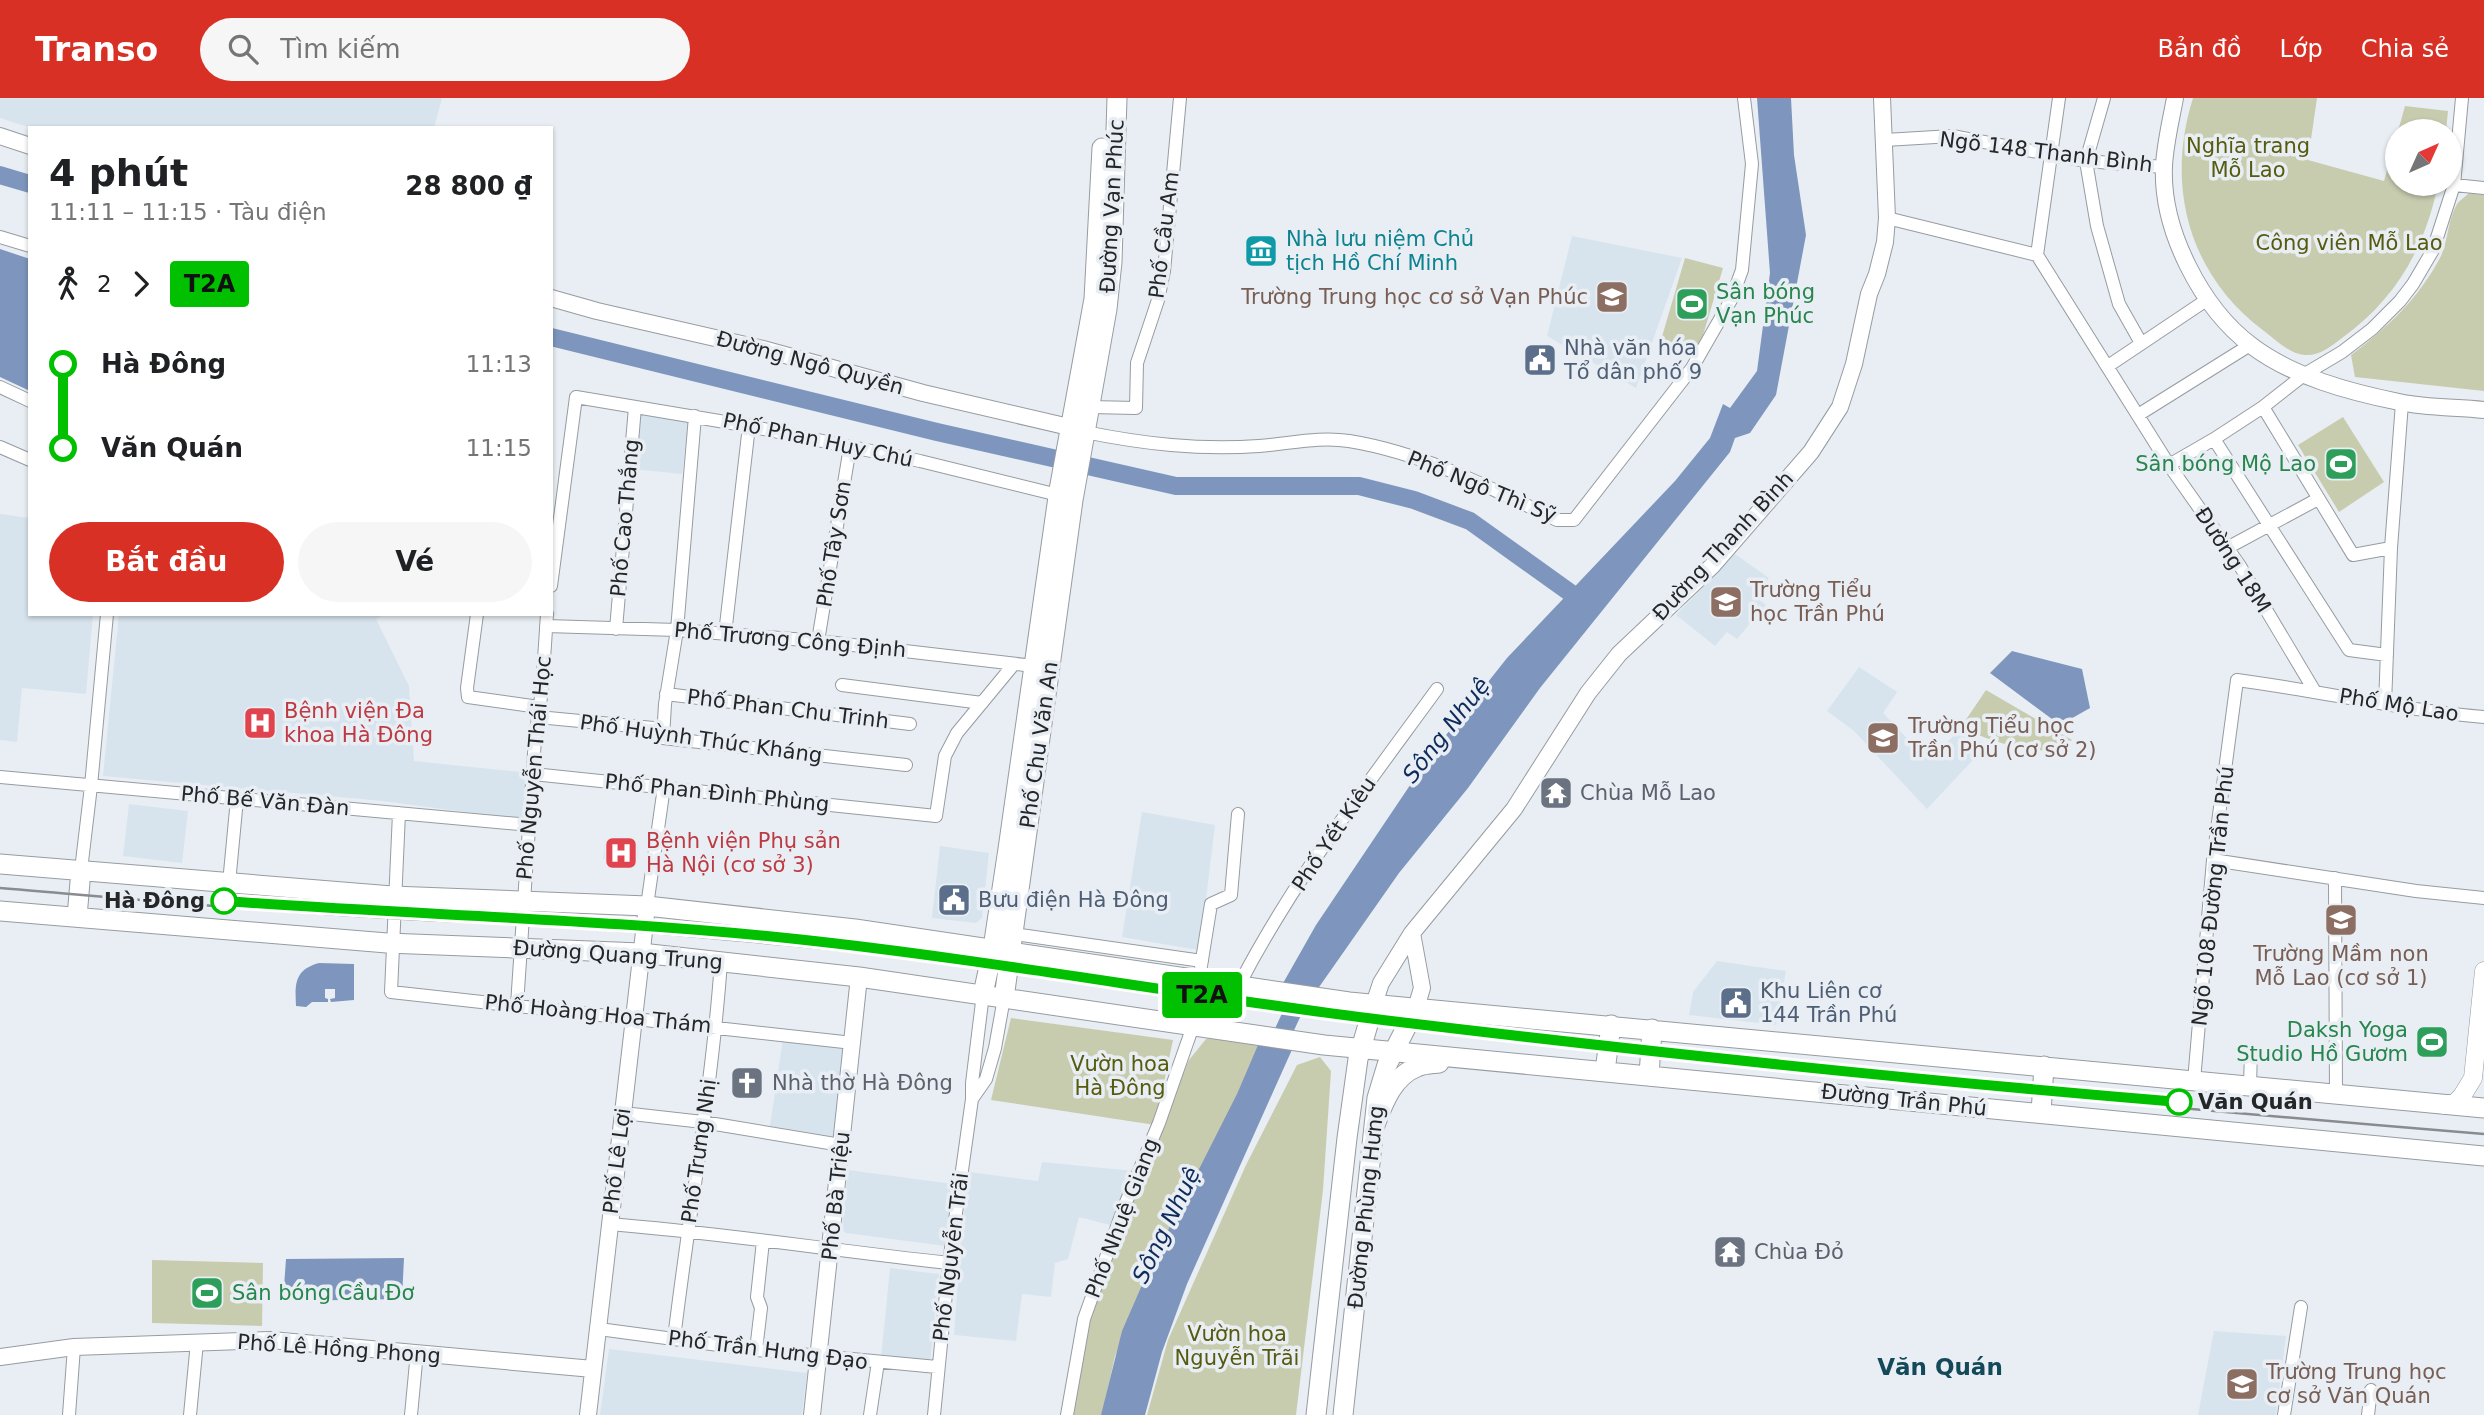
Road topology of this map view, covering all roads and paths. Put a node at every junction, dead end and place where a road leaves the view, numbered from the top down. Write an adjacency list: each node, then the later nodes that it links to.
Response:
1 (1104, 98): 26 (main road, Đường Vạn Phúc)
2 (1118, 98): 26 (main road, Đường Vạn Phúc)
3 (1180, 98): 36 (street, Phố Cầu Am)
4 (1744, 98): 41 (street, Phố Ngô Thì Sỹ)
5 (1882, 98): 12 (street, Đường Thanh Bình)
6 (2059, 98): 14 (street)
7 (2104, 98): 15 (street)
8 (2175, 98): 16 (street)
9 (2462, 98): 10 (street)
10 (2460, 119)
11 (0, 136): 13 (street)
12 (1885, 140): 14 (street, Ngõ 148 Thanh Bình); 20 (street, Đường Thanh Bình)
13 (28, 145)
14 (2050, 153): 15 (street, Ngõ 148 Thanh Bình); 23 (street)
15 (2086, 161): 16 (street, Ngõ 148 Thanh Bình); 27 (street)
16 (2164, 167): 25 (street)
17 (2462, 186): 18 (street)
18 (2484, 188)
19 (2450, 196): 30 (street)
20 (1887, 218): 23 (street); 95 (street, Đường Thanh Bình)
21 (0, 237): 22 (street)
22 (28, 245)
23 (2037, 255): 29 (street, Đường 18M)
24 (553, 299): 41 (street, Đường Ngô Quyền)
25 (2208, 299): 27 (street); 28 (street)
26 (1095, 336): 36 (main road, Đường Vạn Phúc); 41 (main road, Đường Vạn Phúc)
27 (2141, 344): 29 (street)
28 (2250, 345): 30 (street); 39 (street)
29 (2108, 366): 39 (street, Đường 18M)
30 (2305, 374): 33 (street); 35 (street)
31 (0, 387): 32 (street)
32 (28, 400)
33 (2402, 403): 37 (street); 51 (street)
34 (635, 407): 38 (street, Phố Phan Huy Chú); 53 (street, Phố Phan Huy Chú); 57 (street, Phố Cao Thắng)
35 (2263, 407): 42 (street); 48 (street)
36 (1090, 408): 41 (main road, Đường Vạn Phúc)
37 (2484, 410)
38 (695, 415): 40 (street, Phố Phan Huy Chú); 58 (street)
39 (2138, 415): 46 (street, Đường 18M)
40 (749, 426): 44 (street, Phố Phan Huy Chú); 59 (street)
41 (1077, 433): 47 (main road, Phố Chu Văn An)
42 (2214, 439): 46 (street); 49 (street)
43 (0, 447): 45 (street)
44 (850, 447): 47 (street, Phố Phan Huy Chú); 60 (street, Phố Tây Sơn)
45 (28, 459)
46 (2169, 465): 50 (street, Đường 18M)
47 (1066, 494): 52 (main road, Phố Chu Văn An)
48 (2318, 499): 49 (street); 51 (street)
49 (2269, 526): 50 (street); 61 (street)
50 (2227, 548): 65 (street, Đường 18M)
51 (2391, 548): 61 (street)
52 (1057, 560): 62 (main road, Phố Chu Văn An); 74 (main road, Phố Chu Văn An)
53 (553, 571)
54 (107, 616): 78 (street)
55 (477, 616): 69 (street, Phố Huỳnh Thúc Kháng)
56 (547, 620): 57 (street, Phố Trương Công Định); 69 (street, Phố Nguyễn Thái Học)
57 (616, 629): 58 (street, Phố Trương Công Định)
58 (677, 630): 59 (street, Phố Trương Công Định); 66 (street)
59 (725, 634): 60 (street, Phố Trương Công Định)
60 (818, 641): 62 (street, Phố Trương Công Định)
61 (2387, 655): 68 (street)
62 (1024, 665): 67 (street); 74 (main road, Phố Chu Văn An)
63 (842, 685): 67 (street)
64 (1437, 689): 104 (street, Phố Yết Kiêu)
65 (2314, 690): 68 (street, Phố Mộ Lao); 70 (street, Phố Mộ Lao)
66 (666, 694): 72 (street, Phố Phan Chu Trinh); 73 (street)
67 (982, 703): 79 (street, Phố Phan Đình Phùng)
68 (2385, 704): 71 (street, Phố Mộ Lao)
69 (538, 712): 73 (street, Phố Huỳnh Thúc Kháng); 76 (street, Phố Nguyễn Thái Học)
70 (2233, 712): 84 (street, Ngõ 108 Đường Trần Phú)
71 (2484, 718)
72 (910, 724)
73 (664, 729): 75 (street, Phố Huỳnh Thúc Kháng)
74 (1031, 741): 96 (main road, Phố Chu Văn An)
75 (906, 765)
76 (533, 774): 79 (street, Phố Phan Đình Phùng); 83 (street, Phố Nguyễn Thái Học)
77 (0, 777): 78 (street, Phố Bế Văn Đàn)
78 (91, 786): 80 (street, Phố Bế Văn Đàn); 86 (street)
79 (664, 787): 92 (street)
80 (237, 799): 81 (street, Phố Bế Văn Đàn); 88 (street)
81 (399, 813): 83 (street, Phố Bế Văn Đàn); 89 (street)
82 (1238, 814): 101 (street)
83 (530, 825): 91 (street, Phố Nguyễn Thái Học)
84 (2213, 860): 87 (street); 125 (street, Ngõ 108 Đường Trần Phú)
85 (0, 864): 86 (main road)
86 (81, 870): 88 (main road); 94 (main road)
87 (2335, 878): 90 (street); 127 (street)
88 (229, 883): 89 (main road)
89 (396, 897): 91 (main road); 97 (street)
90 (2484, 898)
91 (523, 901): 92 (main road); 98 (street, Phố Nguyễn Thái Học)
92 (647, 906): 96 (main road); 99 (street, Phố Lê Lợi)
93 (0, 911): 94 (main road, Đường Quang Trung)
94 (77, 917): 97 (main road, Đường Quang Trung)
95 (1412, 933): 107 (street, Đường Thanh Bình); 109 (street)
96 (1004, 941): 101 (main road); 105 (main road, Phố Chu Văn An); 106 (main road, Phố Chu Văn An)
97 (393, 944): 98 (main road, Đường Quang Trung); 108 (street, Phố Hoàng Hoa Thám)
98 (521, 948): 99 (main road, Đường Quang Trung); 108 (street, Phố Nguyễn Thái Học)
99 (641, 953): 100 (main road, Đường Quang Trung); 110 (street, Phố Lê Lợi)
100 (721, 962): 103 (main road, Đường Quang Trung); 113 (street, Phố Trưng Nhị)
101 (1200, 970): 104 (main road)
102 (2484, 971): 122 (main road)
103 (859, 977): 105 (main road, Đường Quang Trung); 115 (street, Phố Bà Triệu)
104 (1246, 986): 107 (main road)
105 (982, 1000): 106 (main road, Đường Quang Trung); 128 (street, Phố Nguyễn Trãi)
106 (1003, 1003): 112 (main road, Đường Quang Trung); 128 (street, Phố Nguyễn Trãi)
107 (1374, 1004): 109 (main road); 117 (main road, Đường Phùng Hưng)
108 (517, 1005): 110 (street, Phố Hoàng Hoa Thám)
109 (1416, 1008): 111 (main road); 119 (main road, Đường Phùng Hưng)
110 (633, 1018): 113 (street, Phố Hoàng Hoa Thám); 131 (street, Phố Lê Lợi)
111 (1611, 1025): 114 (main road); 123 (main road)
112 (1193, 1026): 116 (main road, Đường Quang Trung); 164 (street, Phố Nhuệ Giang)
113 (716, 1027): 115 (street, Phố Hoàng Hoa Thám); 133 (street, Phố Trưng Nhị)
114 (1652, 1029): 121 (main road); 124 (main road)
115 (853, 1043): 135 (street, Phố Bà Triệu)
116 (1324, 1045): 117 (main road, Đường Trần Phú)
117 (1361, 1049): 119 (main road, Đường Trần Phú); 154 (main road, Đường Phùng Hưng)
118 (2251, 1050): 126 (street)
119 (1394, 1052): 120 (main road, Đường Trần Phú); 134 (main road, Đường Phùng Hưng)
120 (1455, 1058): 123 (main road, Đường Trần Phú); 134 (main road)
121 (2044, 1066): 125 (main road); 132 (main road)
122 (2480, 1068): 129 (main road)
123 (1605, 1071): 124 (main road, Đường Trần Phú)
124 (1649, 1076): 132 (main road, Đường Trần Phú)
125 (2194, 1081): 126 (main road)
126 (2250, 1086): 127 (main road)
127 (2336, 1094): 129 (main road)
128 (972, 1099): 141 (street, Phố Nguyễn Trãi)
129 (2445, 1105): 130 (main road)
130 (2484, 1108)
131 (622, 1113): 133 (street); 137 (street, Phố Lê Lợi)
132 (2041, 1113): 136 (main road, Đường Trần Phú)
133 (703, 1122): 135 (street); 138 (street, Phố Trưng Nhị)
134 (1375, 1125): 156 (main road, Đường Phùng Hưng)
135 (841, 1145): 140 (street, Phố Bà Triệu)
136 (2484, 1156)
137 (609, 1224): 138 (street); 143 (street, Phố Lê Lợi)
138 (687, 1230): 139 (street); 144 (street, Phố Trưng Nhị)
139 (763, 1241): 140 (street); 147 (street)
140 (830, 1250): 141 (street); 149 (street, Phố Bà Triệu)
141 (950, 1263): 152 (street, Phố Nguyễn Trãi)
142 (2301, 1307): 167 (street)
143 (599, 1329): 144 (street, Phố Trần Hưng Đạo); 153 (street, Phố Lê Lợi)
144 (674, 1339): 147 (street, Phố Trần Hưng Đạo)
145 (197, 1342): 146 (street, Phố Lê Hồng Phong); 148 (street, Phố Lê Hồng Phong); 158 (street)
146 (74, 1347): 150 (street, Phố Lê Hồng Phong); 157 (street)
147 (756, 1350): 149 (street, Phố Trần Hưng Đạo)
148 (417, 1352): 153 (street, Phố Lê Hồng Phong); 159 (street)
149 (818, 1356): 151 (street, Phố Trần Hưng Đạo); 161 (street, Phố Bà Triệu)
150 (0, 1357)
151 (878, 1362): 152 (street, Phố Trần Hưng Đạo); 162 (street)
152 (937, 1367): 163 (street, Phố Nguyễn Trãi)
153 (593, 1369): 160 (street, Phố Lê Lợi)
154 (1319, 1390): 156 (main road); 165 (main road, Đường Phùng Hưng)
155 (2371, 1390): 168 (street)
156 (1345, 1394): 166 (main road, Đường Phùng Hưng)
157 (69, 1415)
158 (190, 1415)
159 (411, 1415)
160 (588, 1415)
161 (812, 1415)
162 (870, 1415)
163 (934, 1415)
164 (1068, 1415)
165 (1316, 1415)
166 (1343, 1415)
167 (2284, 1415)
168 (2368, 1415)

